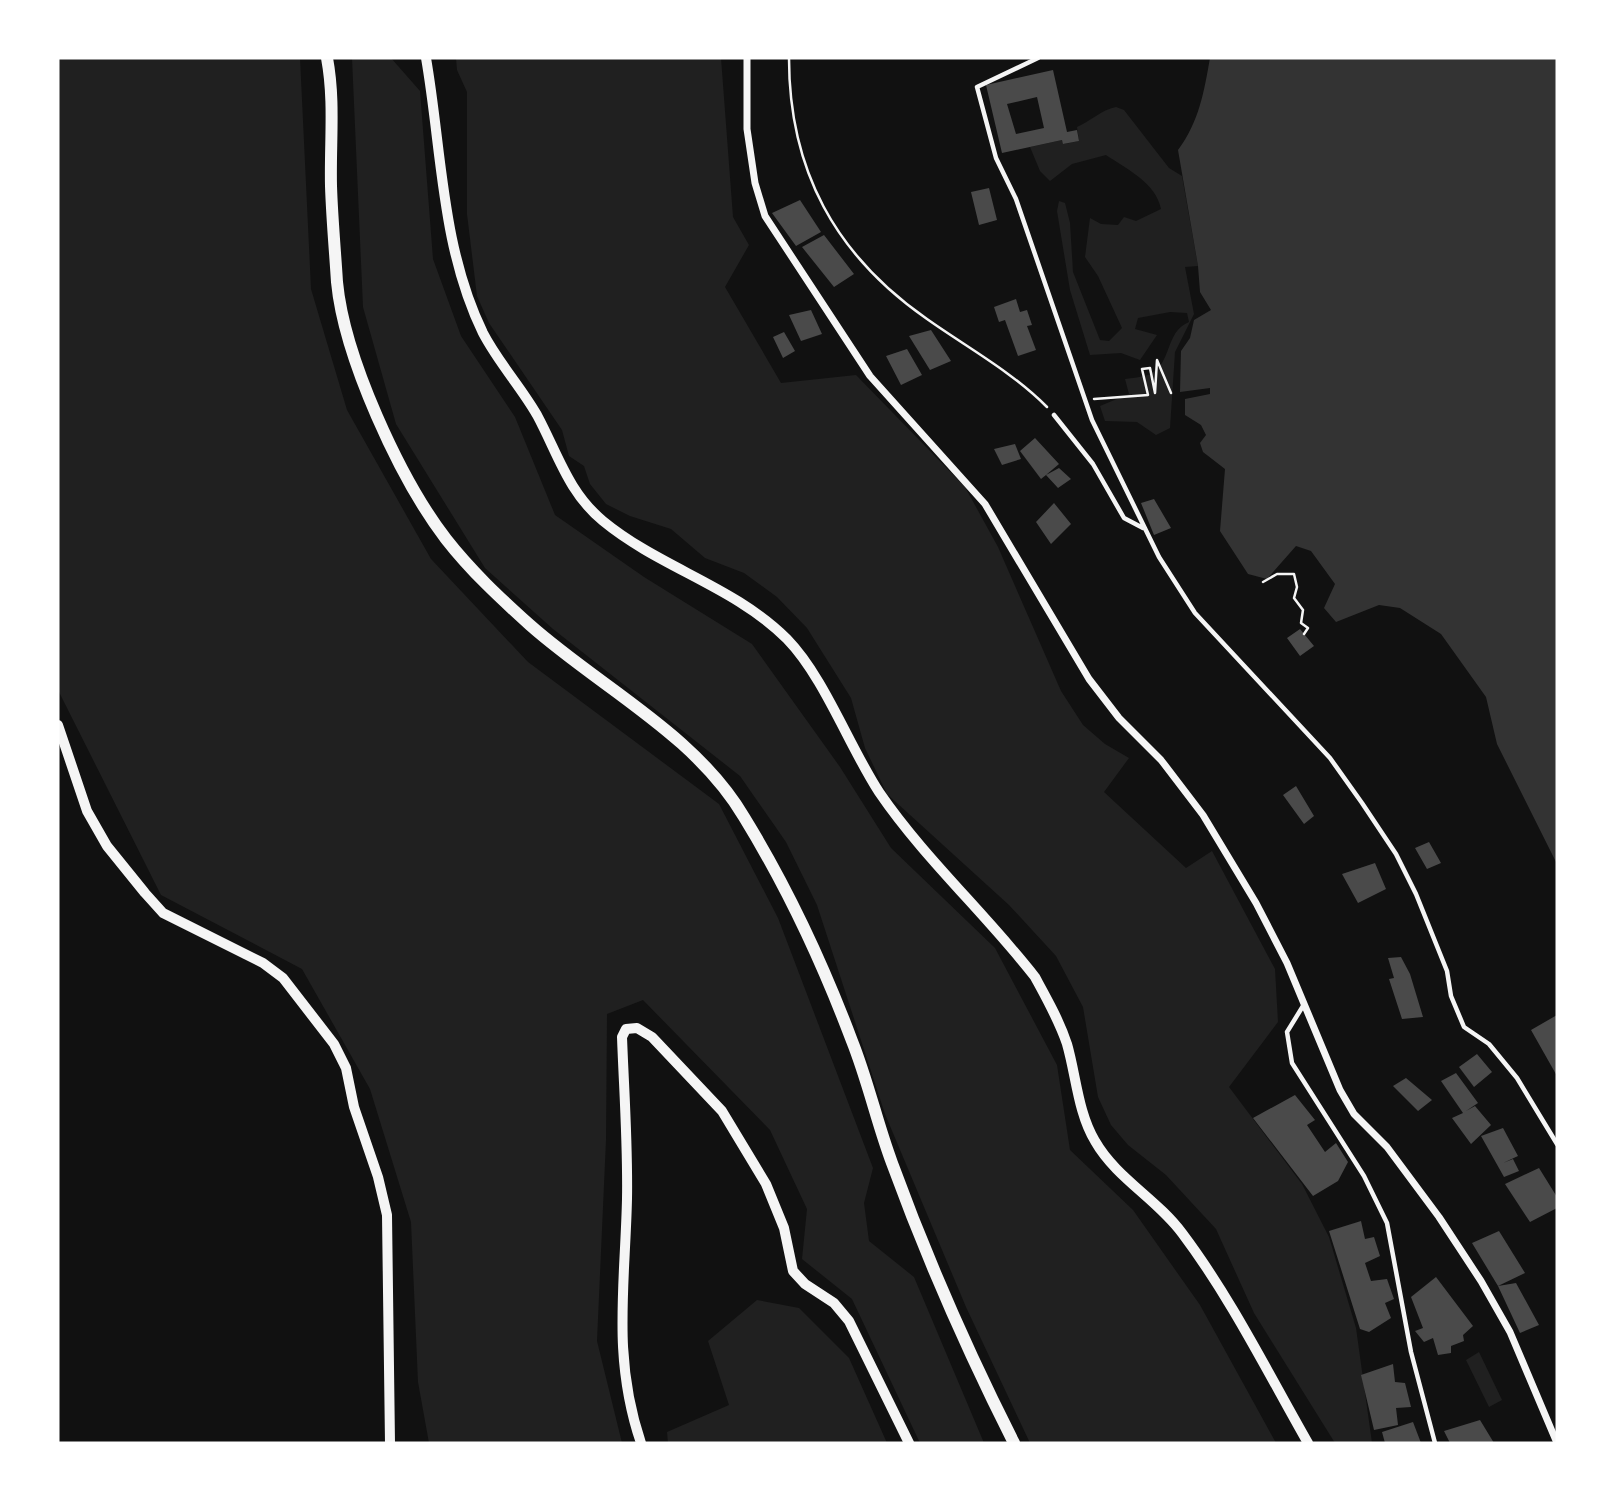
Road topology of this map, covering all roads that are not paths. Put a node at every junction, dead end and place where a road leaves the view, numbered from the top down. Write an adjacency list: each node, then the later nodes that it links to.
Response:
1 (327, 58): 13 (main road)
2 (426, 58): 14 (street)
3 (747, 58): 8 (street)
4 (1038, 58): 6 (lane)
5 (1054, 415): 6 (lane)
6 (1144, 528): 9 (lane)
7 (58, 725): 10 (street)
8 (1303, 1006): 15 (lane); 16 (street)
9 (1557, 1144)
10 (390, 1443)
11 (641, 1443): 12 (street)
12 (909, 1443)
13 (1014, 1443)
14 (1308, 1443)
15 (1435, 1443)
16 (1557, 1443)

